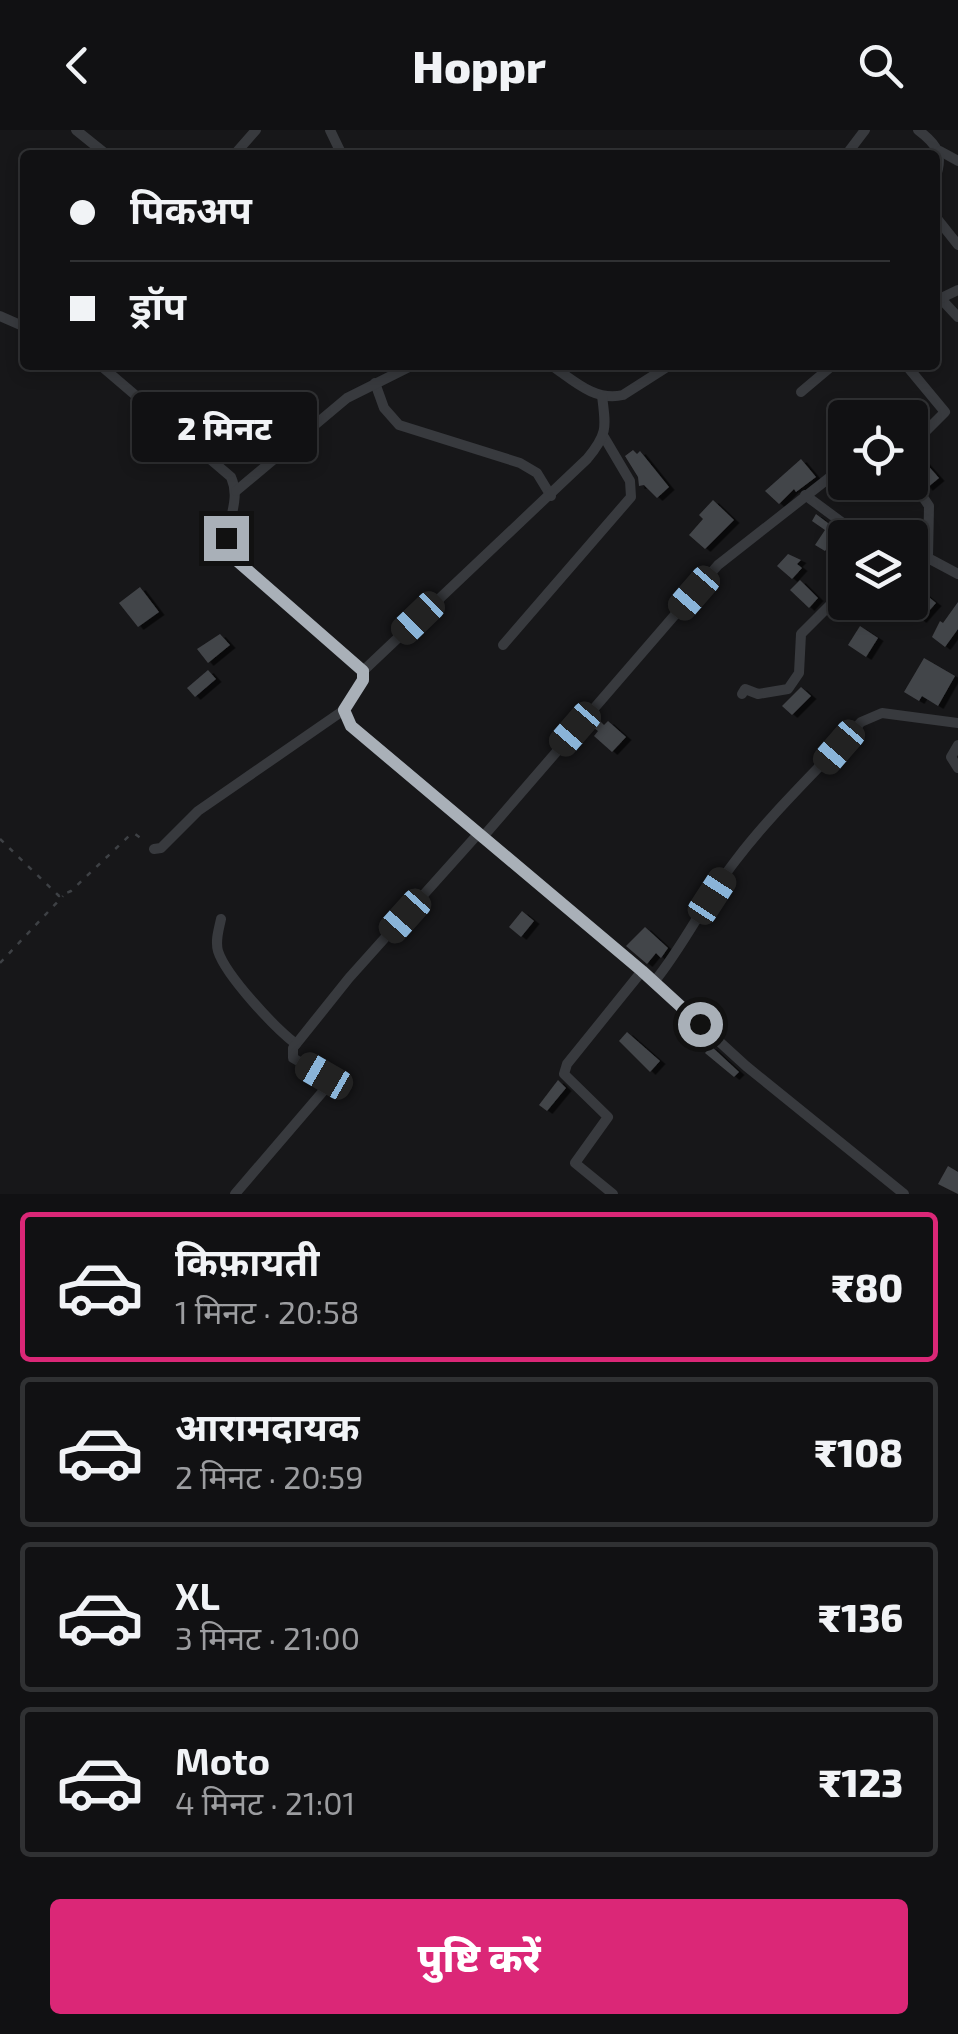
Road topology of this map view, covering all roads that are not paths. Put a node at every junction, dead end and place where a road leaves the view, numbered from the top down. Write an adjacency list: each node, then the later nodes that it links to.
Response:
1 (76, 130): 5 (street)
2 (256, 130): 6 (street)
3 (865, 130): 7 (street)
4 (918, 130): 8 (street)
5 (101, 150)
6 (238, 150)
7 (850, 150)
8 (938, 150)
9 (940, 222): 10 (street)
10 (958, 245)
11 (106, 370): 23 (street)
12 (402, 370): 17 (street)
13 (559, 370): 19 (street)
14 (662, 370): 19 (street)
15 (827, 370): 18 (street)
16 (910, 370): 20 (street)
17 (374, 383): 23 (street); 25 (street)
18 (801, 392)
19 (602, 396): 21 (street)
20 (928, 428)
21 (604, 437): 25 (street); 31 (street)
22 (828, 476): 24 (street)
23 (236, 491): 32 (street)
24 (805, 495): 27 (street); 38 (street)
25 (551, 496): 32 (street)
26 (925, 500): 28 (street)
27 (839, 520)
28 (928, 558): 29 (street)
29 (958, 574)
30 (828, 607): 33 (street)
31 (503, 645)
32 (363, 671): 34 (street)
33 (742, 694)
34 (344, 710): 38 (street); 39 (street)
35 (958, 724): 42 (street)
36 (958, 745): 37 (street)
37 (958, 768)
38 (480, 836): 41 (street); 43 (street)
39 (154, 848)
40 (221, 919): 43 (street)
41 (642, 971): 42 (street); 45 (street)
42 (654, 982): 46 (street)
43 (296, 1044): 44 (street)
44 (235, 1194)
45 (613, 1194)
46 (904, 1194)

